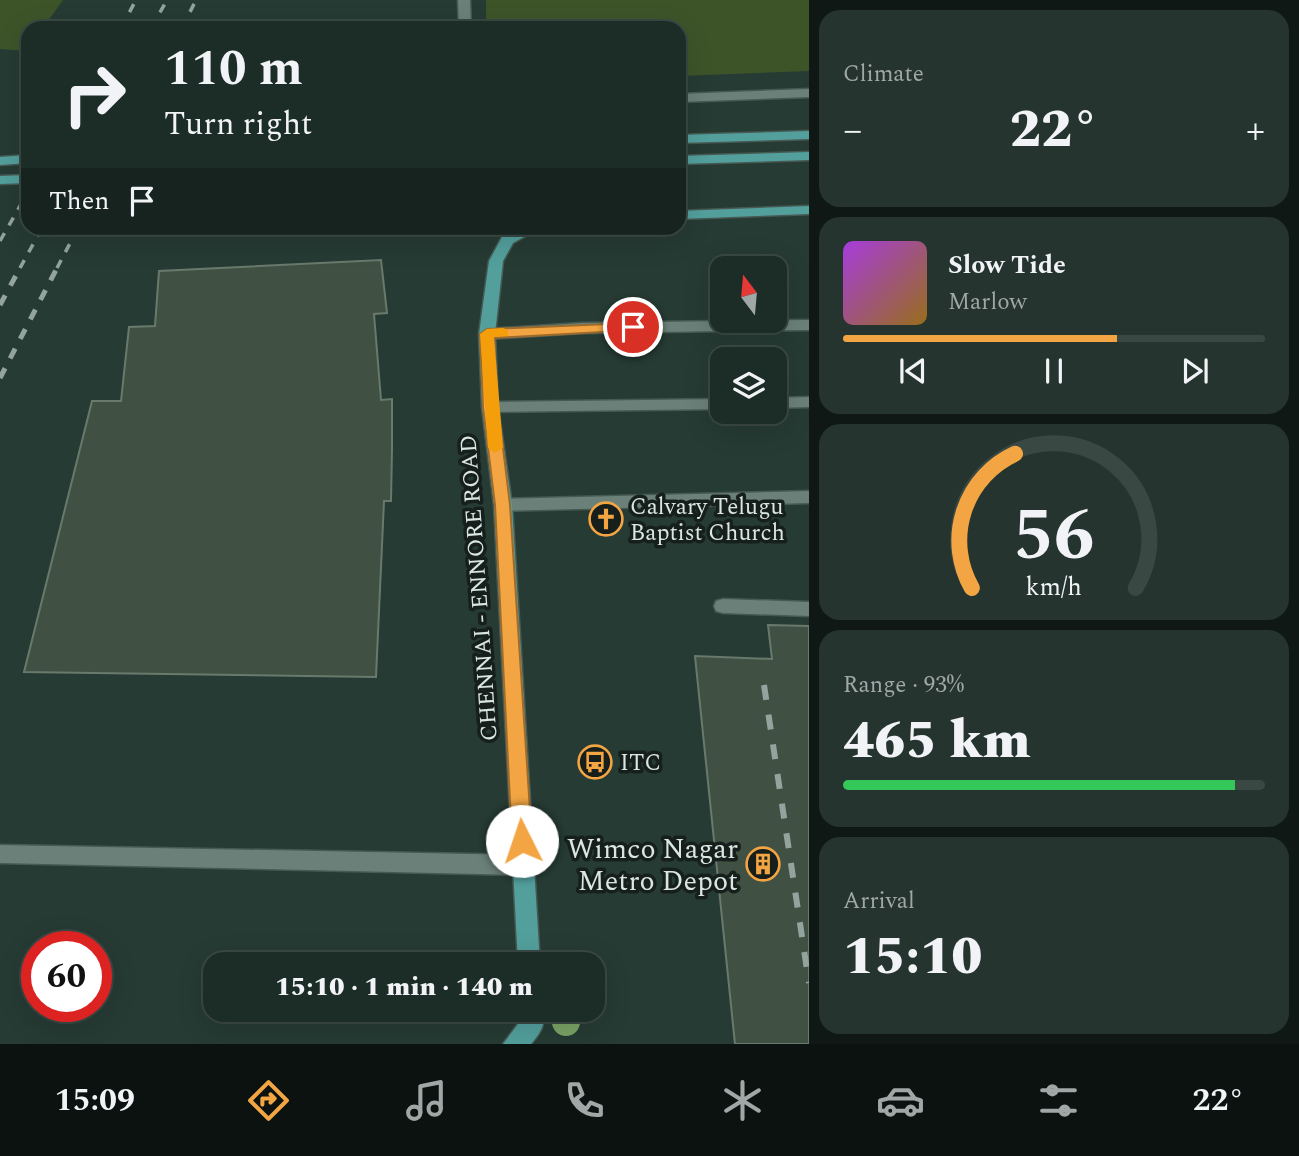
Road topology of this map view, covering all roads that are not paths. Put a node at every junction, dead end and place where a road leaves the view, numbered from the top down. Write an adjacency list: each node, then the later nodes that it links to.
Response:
1 (464, 0): 2 (street)
2 (466, 21)
3 (809, 93): 4 (street)
4 (686, 97)
5 (809, 135): 6 (main road)
6 (686, 139)
7 (809, 156): 9 (main road)
8 (21, 160): 10 (main road)
9 (686, 160)
10 (0, 161)
11 (21, 179): 12 (main road)
12 (0, 180)
13 (809, 210): 14 (main road)
14 (686, 215)
15 (518, 235): 17 (main road, CHENNAI - ENNORE ROAD)
16 (809, 325): 17 (street)
17 (487, 334): 21 (main road, CHENNAI - ENNORE ROAD)
18 (809, 402): 19 (street)
19 (787, 403)
20 (710, 404): 21 (street)
21 (490, 407): 23 (main road, CHENNAI - ENNORE ROAD)
22 (809, 497): 23 (street)
23 (503, 505): 27 (main road, CHENNAI - ENNORE ROAD)
24 (723, 606): 25 (street)
25 (809, 609)
26 (0, 854): 27 (street)
27 (523, 865): 28 (main road, CHENNAI - ENNORE ROAD)
28 (529, 952)
29 (535, 1026): 30 (main road)
30 (515, 1044)

